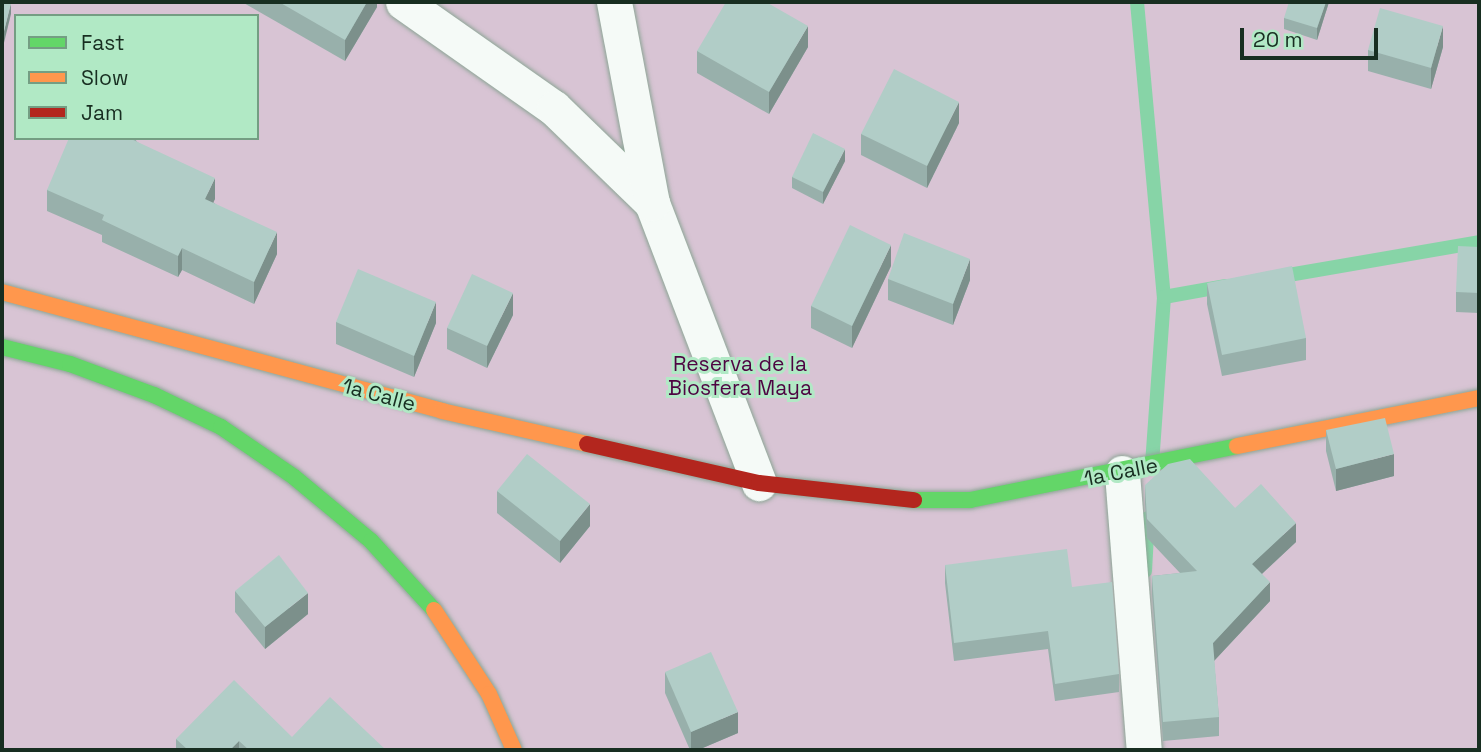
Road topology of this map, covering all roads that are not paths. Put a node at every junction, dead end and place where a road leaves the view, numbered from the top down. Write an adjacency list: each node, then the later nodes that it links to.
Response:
1 (403, 2): 3 (street)
2 (614, 2): 3 (street)
3 (652, 202): 8 (street)
4 (2, 292): 8 (main road, 1a Calle)
5 (2, 347): 9 (main road)
6 (1479, 398): 7 (main road, 1a Calle)
7 (1122, 473): 8 (main road, 1a Calle); 10 (street)
8 (759, 483)
9 (514, 750)
10 (1144, 750)

